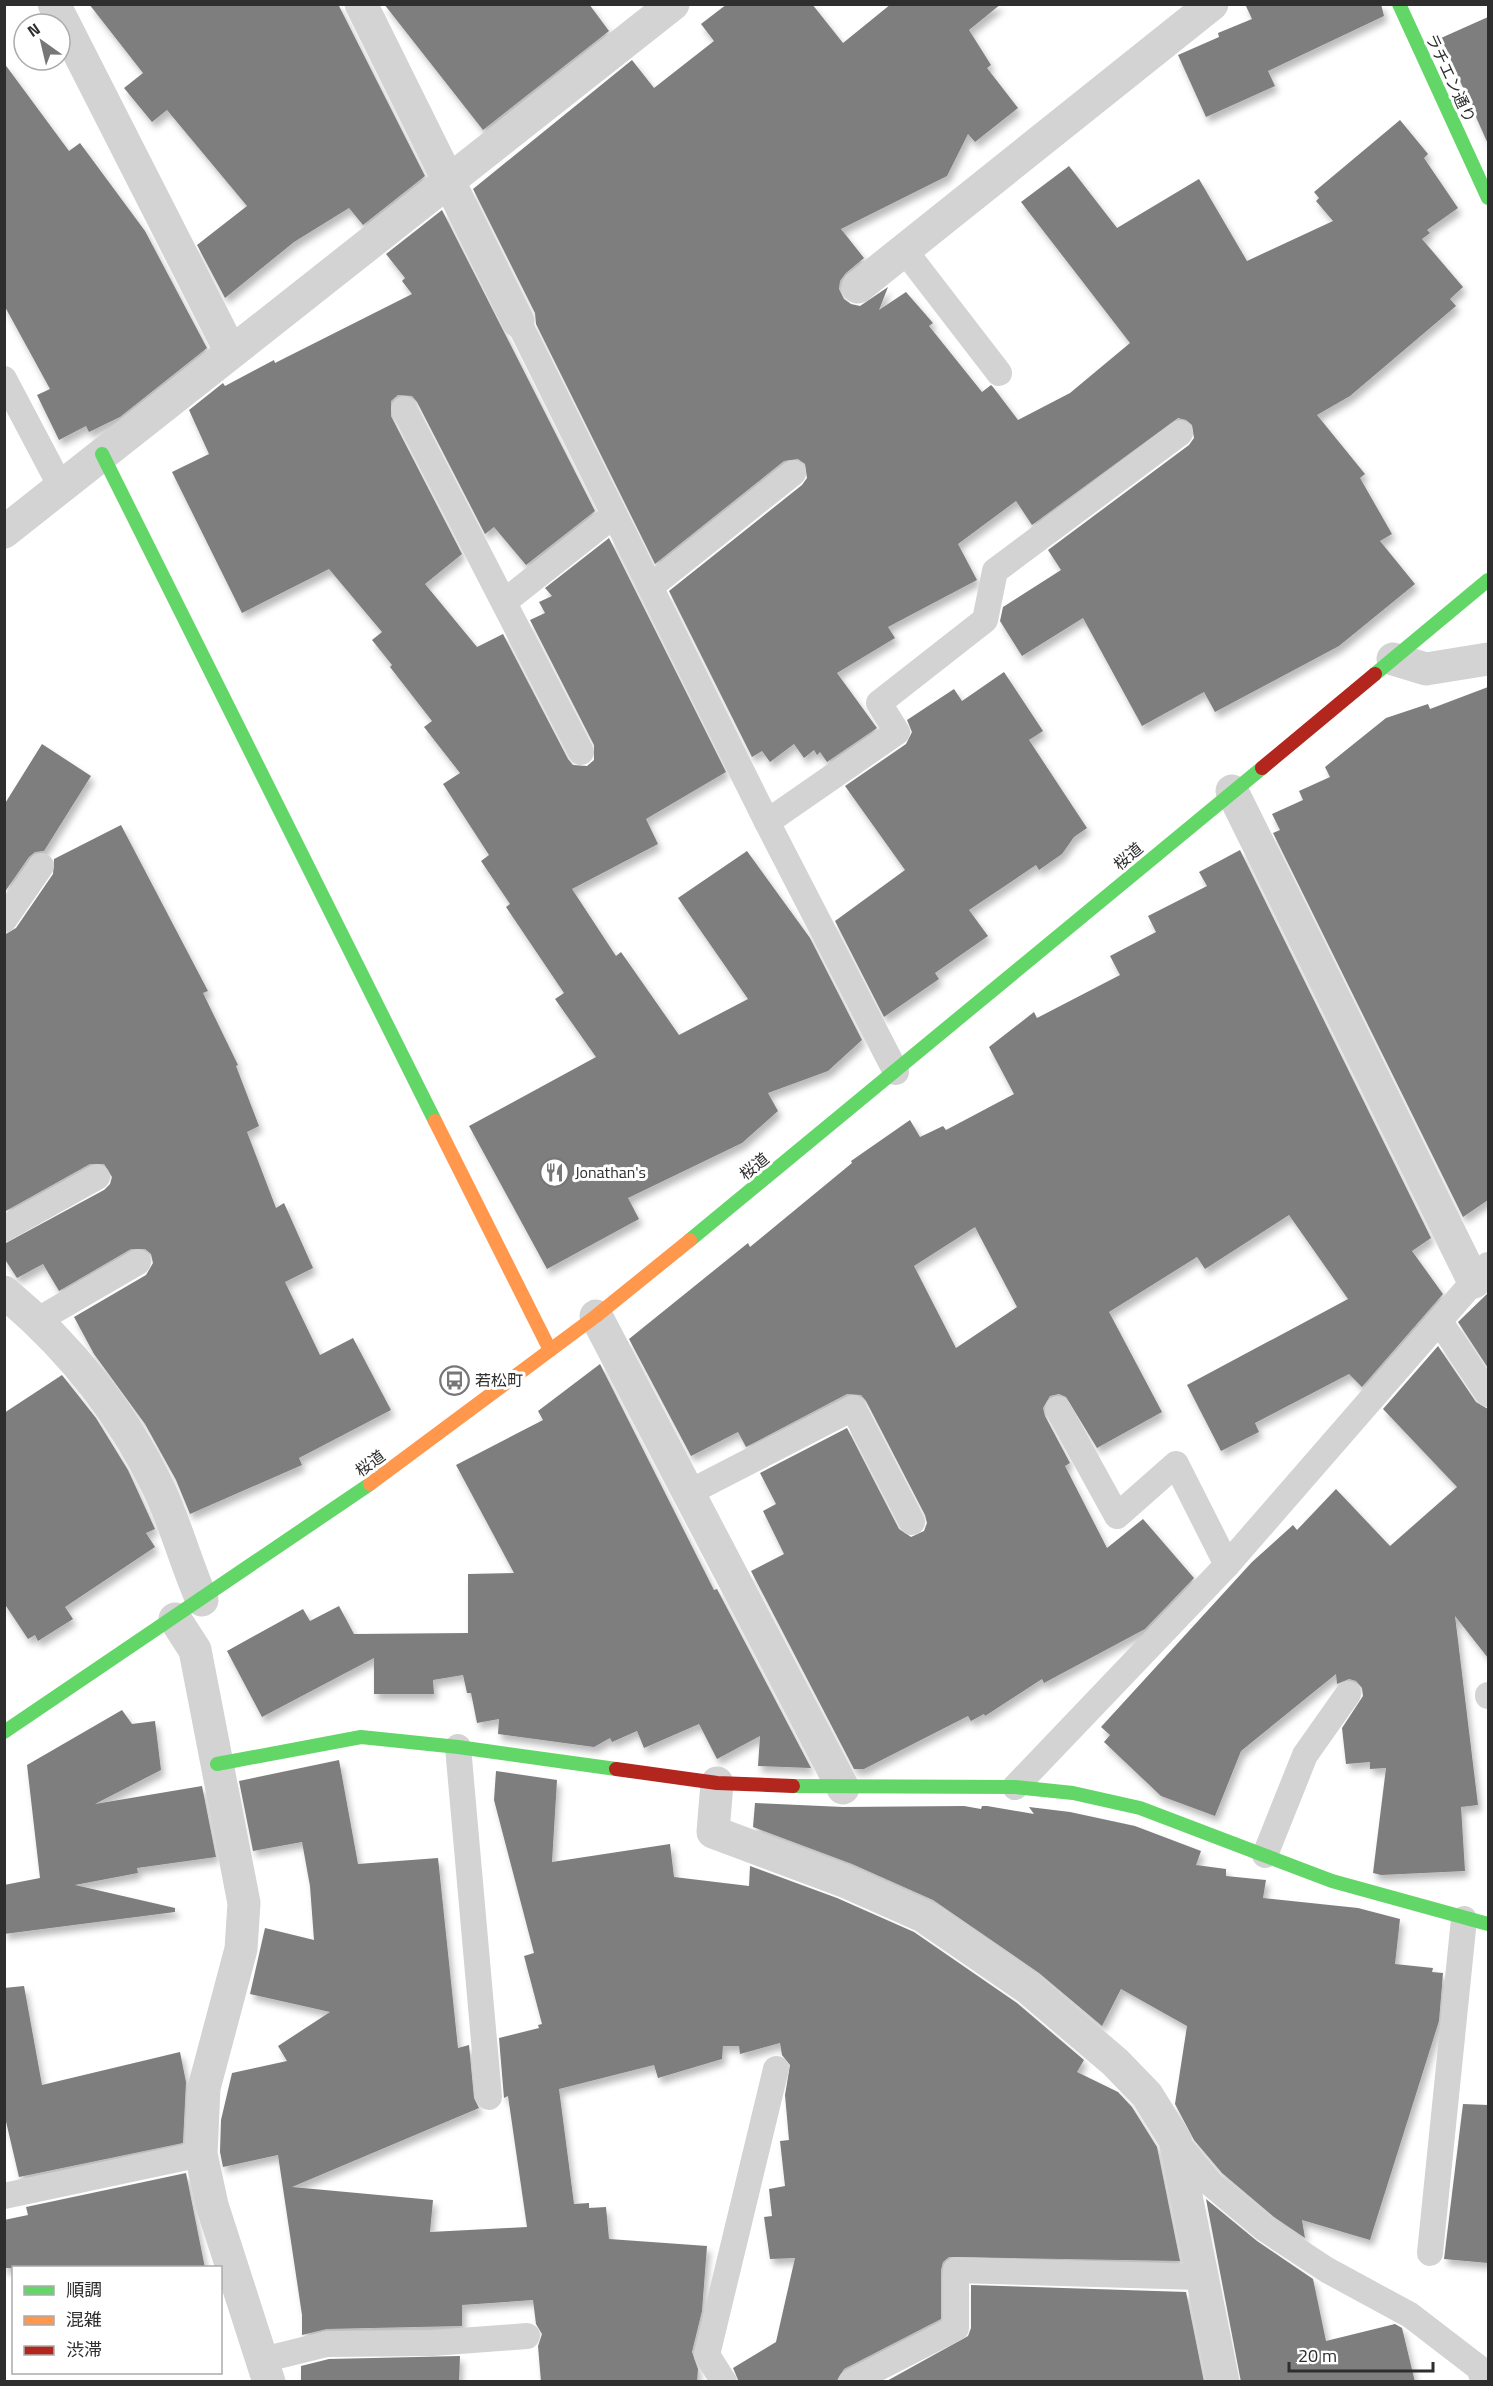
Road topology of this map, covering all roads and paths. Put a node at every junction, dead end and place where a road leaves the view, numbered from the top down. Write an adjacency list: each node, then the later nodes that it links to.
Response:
1 (54, 4): 12 (street)
2 (361, 4): 7 (street)
3 (673, 4): 7 (street)
4 (1212, 4): 9 (street)
5 (1399, 4): 6 (street, ラチエン通り)
6 (1480, 159): 8 (street, ラチエン通り)
7 (449, 181): 11 (street); 12 (street)
8 (1488, 198)
9 (905, 251): 10 (street); 13 (lane)
10 (858, 287)
11 (518, 321): 20 (lane)
12 (231, 352): 17 (street)
13 (999, 373)
14 (4, 379): 19 (lane)
15 (404, 409): 24 (lane)
16 (1180, 433): 29 (lane)
17 (102, 454): 19 (street); 41 (street)
18 (793, 473): 23 (lane)
19 (61, 487): 21 (street)
20 (614, 515): 23 (lane); 24 (lane)
21 (4, 532)
22 (1488, 580): 25 (street, 桜道)
23 (651, 587): 29 (lane)
24 (504, 602): 27 (lane)
25 (1394, 659): 26 (street); 28 (street, 桜道)
26 (1488, 659)
27 (581, 752)
28 (1232, 791): 32 (street, 桜道); 36 (street)
29 (767, 822): 32 (lane)
30 (40, 866): 31 (lane)
31 (4, 920)
32 (896, 1072): 38 (street, 桜道)
33 (97, 1177): 34 (lane)
34 (4, 1229)
35 (138, 1262): 39 (lane)
36 (1481, 1274): 40 (lane)
37 (4, 1292): 39 (street)
38 (596, 1316): 41 (street, 桜道); 44 (street)
39 (38, 1320): 47 (street)
40 (1440, 1322): 42 (lane); 46 (lane)
41 (550, 1350): 47 (street, 桜道)
42 (1488, 1394)
43 (1058, 1409): 46 (lane)
44 (690, 1492): 45 (lane); 55 (street)
45 (912, 1522)
46 (1227, 1565): 54 (lane)
47 (202, 1600): 48 (street, 桜道)
48 (175, 1619): 50 (street, 桜道); 52 (street)
49 (1348, 1694): 56 (lane)
50 (4, 1732)
51 (458, 1747): 52 (street); 53 (street); 59 (lane)
52 (217, 1764): 61 (street)
53 (717, 1783): 55 (street); 60 (street)
54 (1015, 1787): 55 (street); 56 (street)
55 (843, 1788)
56 (1265, 1856): 57 (street)
57 (1476, 1922): 63 (lane)
58 (776, 2069): 67 (lane)
59 (489, 2097)
60 (1175, 2140): 64 (street); 70 (lane)
61 (201, 2154): 62 (lane); 66 (street)
62 (4, 2196)
63 (1430, 2253)
64 (1201, 2277): 68 (lane); 69 (street)
65 (526, 2336): 66 (lane)
66 (265, 2371)
67 (724, 2382)
68 (851, 2382)
69 (1222, 2382)
70 (1484, 2382)

